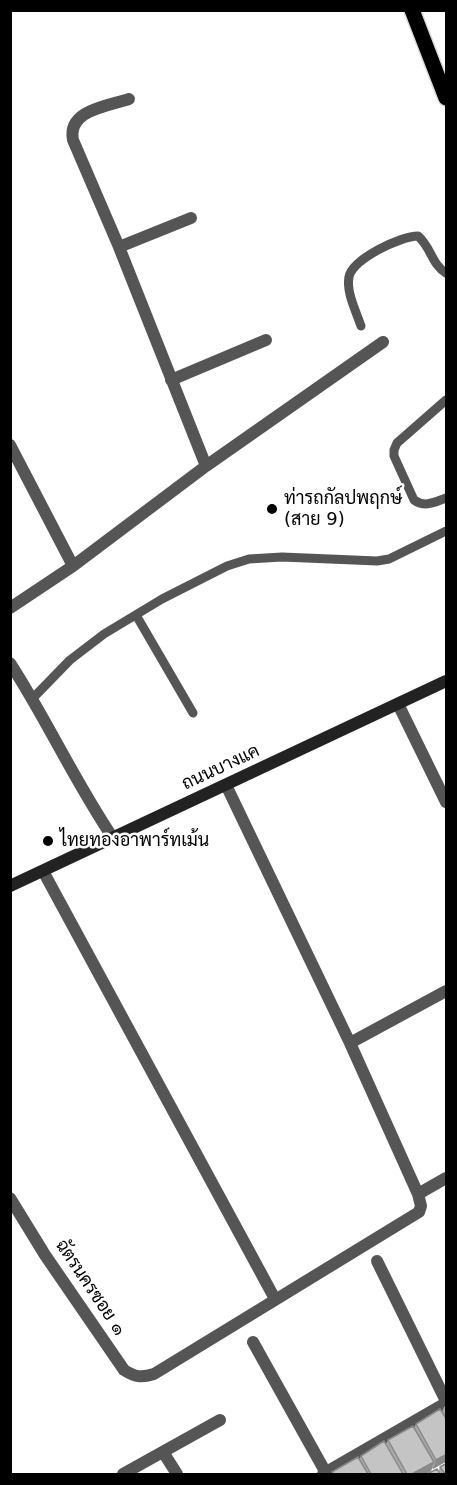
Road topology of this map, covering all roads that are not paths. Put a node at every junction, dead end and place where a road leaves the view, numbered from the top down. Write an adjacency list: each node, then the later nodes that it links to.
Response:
1 (412, 10): 2 (main road)
2 (447, 98)
3 (129, 99): 5 (street)
4 (191, 218): 5 (street)
5 (119, 247): 10 (street)
6 (447, 273): 7 (lane)
7 (361, 326)
8 (266, 340): 10 (street)
9 (383, 342): 13 (street)
10 (171, 380): 13 (street)
11 (447, 400): 14 (lane)
12 (10, 445): 16 (street)
13 (206, 466): 16 (street)
14 (447, 498)
15 (447, 531): 18 (lane)
16 (73, 566): 17 (street)
17 (10, 608)
18 (136, 615): 21 (lane); 23 (lane)
19 (11, 664): 21 (street)
20 (447, 681): 22 (main road, ถนนบางแค)
21 (33, 698): 26 (street)
22 (398, 704): 24 (main road, ถนนบางแค); 25 (street)
23 (193, 713)
24 (226, 785): 26 (main road, ถนนบางแค); 30 (street)
25 (447, 802)
26 (113, 838): 27 (main road, ถนนบางแค)
27 (43, 871): 28 (main road, ถนนบางแค); 35 (street)
28 (10, 886)
29 (447, 991): 30 (street)
30 (350, 1043): 32 (street)
31 (447, 1178): 32 (street)
32 (418, 1194): 35 (street)
33 (10, 1198): 35 (street, ฉัตรนครซอย ๑)
34 (377, 1261): 37 (street)
35 (275, 1299)
36 (253, 1342): 42 (street)
37 (447, 1402): 42 (street)
38 (220, 1420): 39 (street)
39 (163, 1452): 40 (street); 41 (street)
40 (123, 1474)
41 (177, 1474)
42 (324, 1474)

